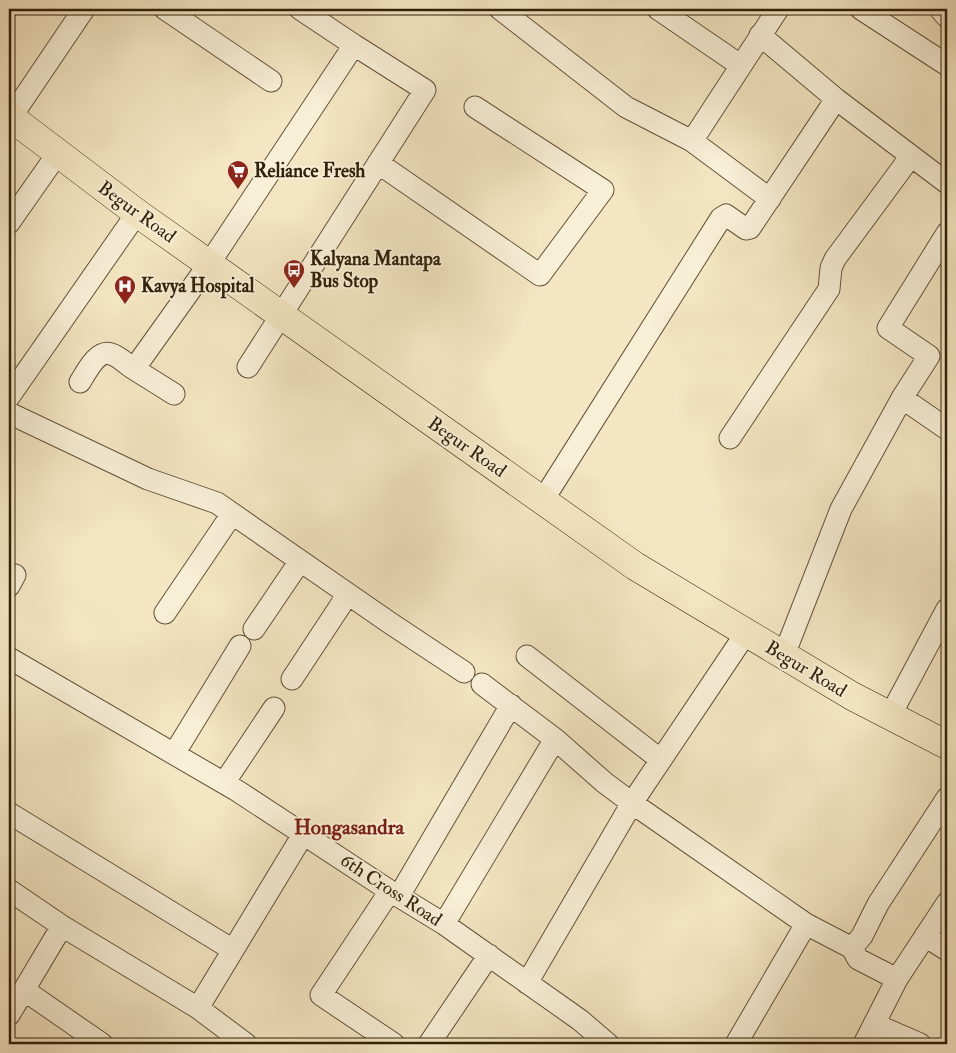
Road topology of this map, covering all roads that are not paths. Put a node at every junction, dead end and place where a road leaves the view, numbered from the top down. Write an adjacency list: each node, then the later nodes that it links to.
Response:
1 (84, 9): 17 (street)
2 (165, 9): 14 (street)
3 (300, 9): 11 (street)
4 (500, 9): 18 (street)
5 (658, 9): 12 (street)
6 (778, 9): 10 (street)
7 (861, 9): 13 (street)
8 (940, 9): 9 (street)
9 (947, 17)
10 (760, 35): 12 (street); 15 (street)
11 (354, 45): 21 (street); 27 (street)
12 (740, 65): 18 (street)
13 (947, 65)
14 (271, 81)
15 (836, 99): 20 (street); 23 (street)
16 (475, 107): 21 (street)
17 (10, 116): 19 (main road, Begur Road)
18 (692, 141): 23 (street)
19 (58, 153): 24 (main road, Begur Road); 25 (street)
20 (911, 156): 22 (street); 37 (street)
21 (378, 163): 28 (street)
22 (947, 184)
23 (770, 199): 38 (street)
24 (136, 213): 27 (main road, Begur Road); 33 (street)
25 (9, 223)
26 (947, 233): 34 (street)
27 (209, 264): 28 (main road, Begur Road); 30 (street)
28 (280, 316): 29 (street); 38 (main road, Begur Road)
29 (248, 368)
30 (134, 370): 31 (street); 32 (street)
31 (80, 382)
32 (174, 394)
33 (9, 397)
34 (902, 398): 36 (street); 47 (street)
35 (9, 414): 39 (street)
36 (947, 430)
37 (730, 438)
38 (543, 500): 45 (main road, Begur Road)
39 (232, 514): 40 (street); 43 (street)
40 (300, 561): 41 (street); 44 (street)
41 (348, 594): 50 (street); 51 (street)
42 (947, 609): 55 (street)
43 (165, 613)
44 (254, 629)
45 (746, 633): 47 (main road, Begur Road); 59 (street)
46 (240, 646): 58 (street)
47 (784, 655): 55 (main road, Begur Road)
48 (527, 656): 59 (street)
49 (9, 658): 58 (street, 6th Cross Road)
50 (464, 672)
51 (292, 679)
52 (482, 684): 53 (street)
53 (510, 705): 56 (street); 66 (street)
54 (274, 708): 60 (street)
55 (890, 716): 57 (main road, Begur Road)
56 (555, 739): 62 (street); 68 (street)
57 (947, 745)
58 (174, 754): 60 (street, 6th Cross Road)
59 (661, 760): 62 (street)
60 (224, 783): 64 (street, 6th Cross Road)
61 (947, 798): 72 (street)
62 (632, 803): 69 (street); 77 (street)
63 (9, 813): 73 (street)
64 (304, 834): 66 (street, 6th Cross Road); 73 (street)
65 (9, 890): 70 (street)
66 (395, 894): 68 (street, 6th Cross Road); 84 (street)
67 (947, 902): 71 (street)
68 (444, 924): 75 (street, 6th Cross Road)
69 (806, 924): 72 (street); 87 (street)
70 (62, 926): 78 (street); 79 (street)
71 (925, 936): 74 (street); 76 (street)
72 (852, 948): 76 (street)
73 (233, 950): 79 (street)
74 (947, 950)
75 (488, 956): 77 (street, 6th Cross Road); 85 (street)
76 (897, 979): 81 (street)
77 (527, 983): 86 (street, 6th Cross Road)
78 (24, 990): 80 (street); 82 (street)
79 (198, 1008): 83 (street)
80 (9, 1015)
81 (874, 1024): 88 (street); 89 (street)
82 (102, 1044)
83 (246, 1044)
84 (394, 1044)
85 (429, 1044)
86 (608, 1044)
87 (736, 1044)
88 (864, 1044)
89 (920, 1044)

